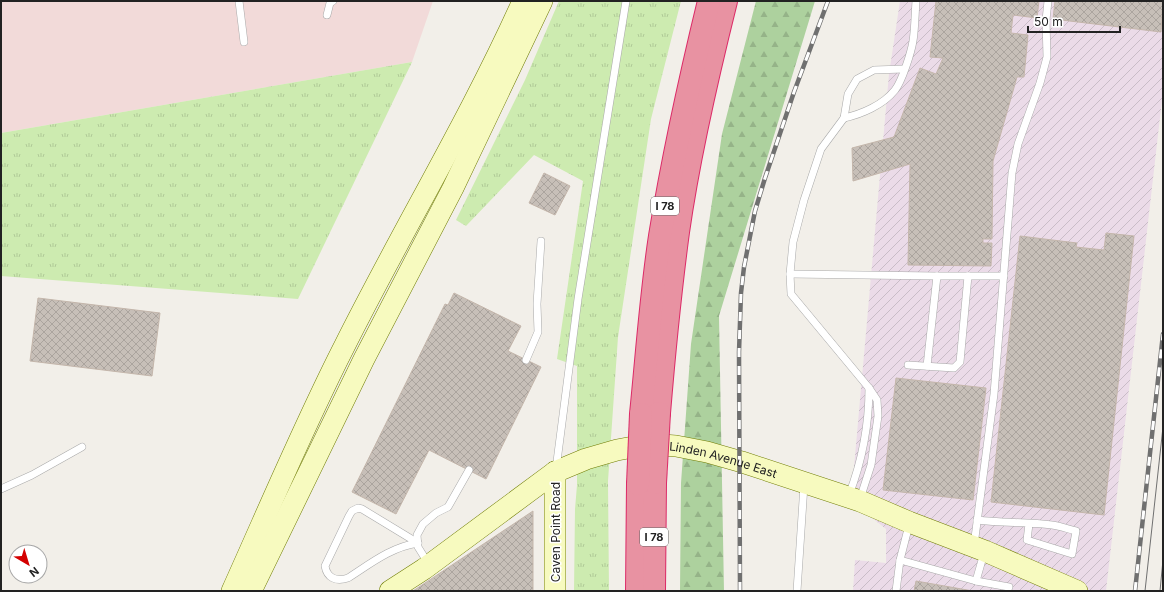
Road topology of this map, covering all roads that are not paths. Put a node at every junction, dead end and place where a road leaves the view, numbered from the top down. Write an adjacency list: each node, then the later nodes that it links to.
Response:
1 (239, 1): 11 (lane)
2 (333, 1): 10 (lane)
3 (523, 1): 42 (street)
4 (542, 1): 40 (street)
5 (626, 1): 26 (lane)
6 (709, 1): 23 (highway, I 78)
7 (726, 1): 23 (highway, I 78)
8 (916, 1): 12 (lane)
9 (1048, 1): 18 (lane)
10 (327, 15)
11 (244, 42)
12 (904, 69): 13 (lane); 13 (lane)
13 (844, 118): 15 (lane)
14 (541, 241): 19 (lane)
15 (790, 274): 16 (lane); 22 (lane)
16 (937, 276): 17 (lane); 21 (lane)
17 (968, 276): 18 (lane); 21 (lane)
18 (1004, 276): 31 (lane)
19 (526, 360)
20 (908, 365): 21 (lane)
21 (927, 366)
22 (869, 388): 30 (lane); 30 (lane)
23 (650, 414): 27 (highway, I 78, bridge)
24 (82, 447): 29 (lane)
25 (469, 470): 34 (lane)
26 (555, 472): 28 (street, Linden Avenue East); 37 (street, Linden Avenue East); 44 (street, Caven Point Road)
27 (647, 483): 45 (highway, I 78); 46 (highway, I 78)
28 (804, 483): 30 (street, Linden Avenue East); 47 (lane)
29 (1, 489)
30 (854, 500): 32 (street, Linden Avenue East)
31 (977, 520): 33 (lane); 35 (lane)
32 (909, 522): 35 (street, Linden Avenue East); 36 (lane)
33 (1029, 524): 33 (lane)
34 (418, 543): 34 (lane); 37 (lane)
35 (979, 549): 38 (lane); 41 (street, Linden Avenue East)
36 (900, 560): 38 (lane); 48 (lane)
37 (429, 565): 43 (street, Linden Avenue East)
38 (976, 581): 39 (lane)
39 (1009, 587)
40 (254, 589)
41 (1076, 590)
42 (232, 591)
43 (390, 591)
44 (555, 591)
45 (637, 591)
46 (654, 591)
47 (797, 591)
48 (896, 591)

